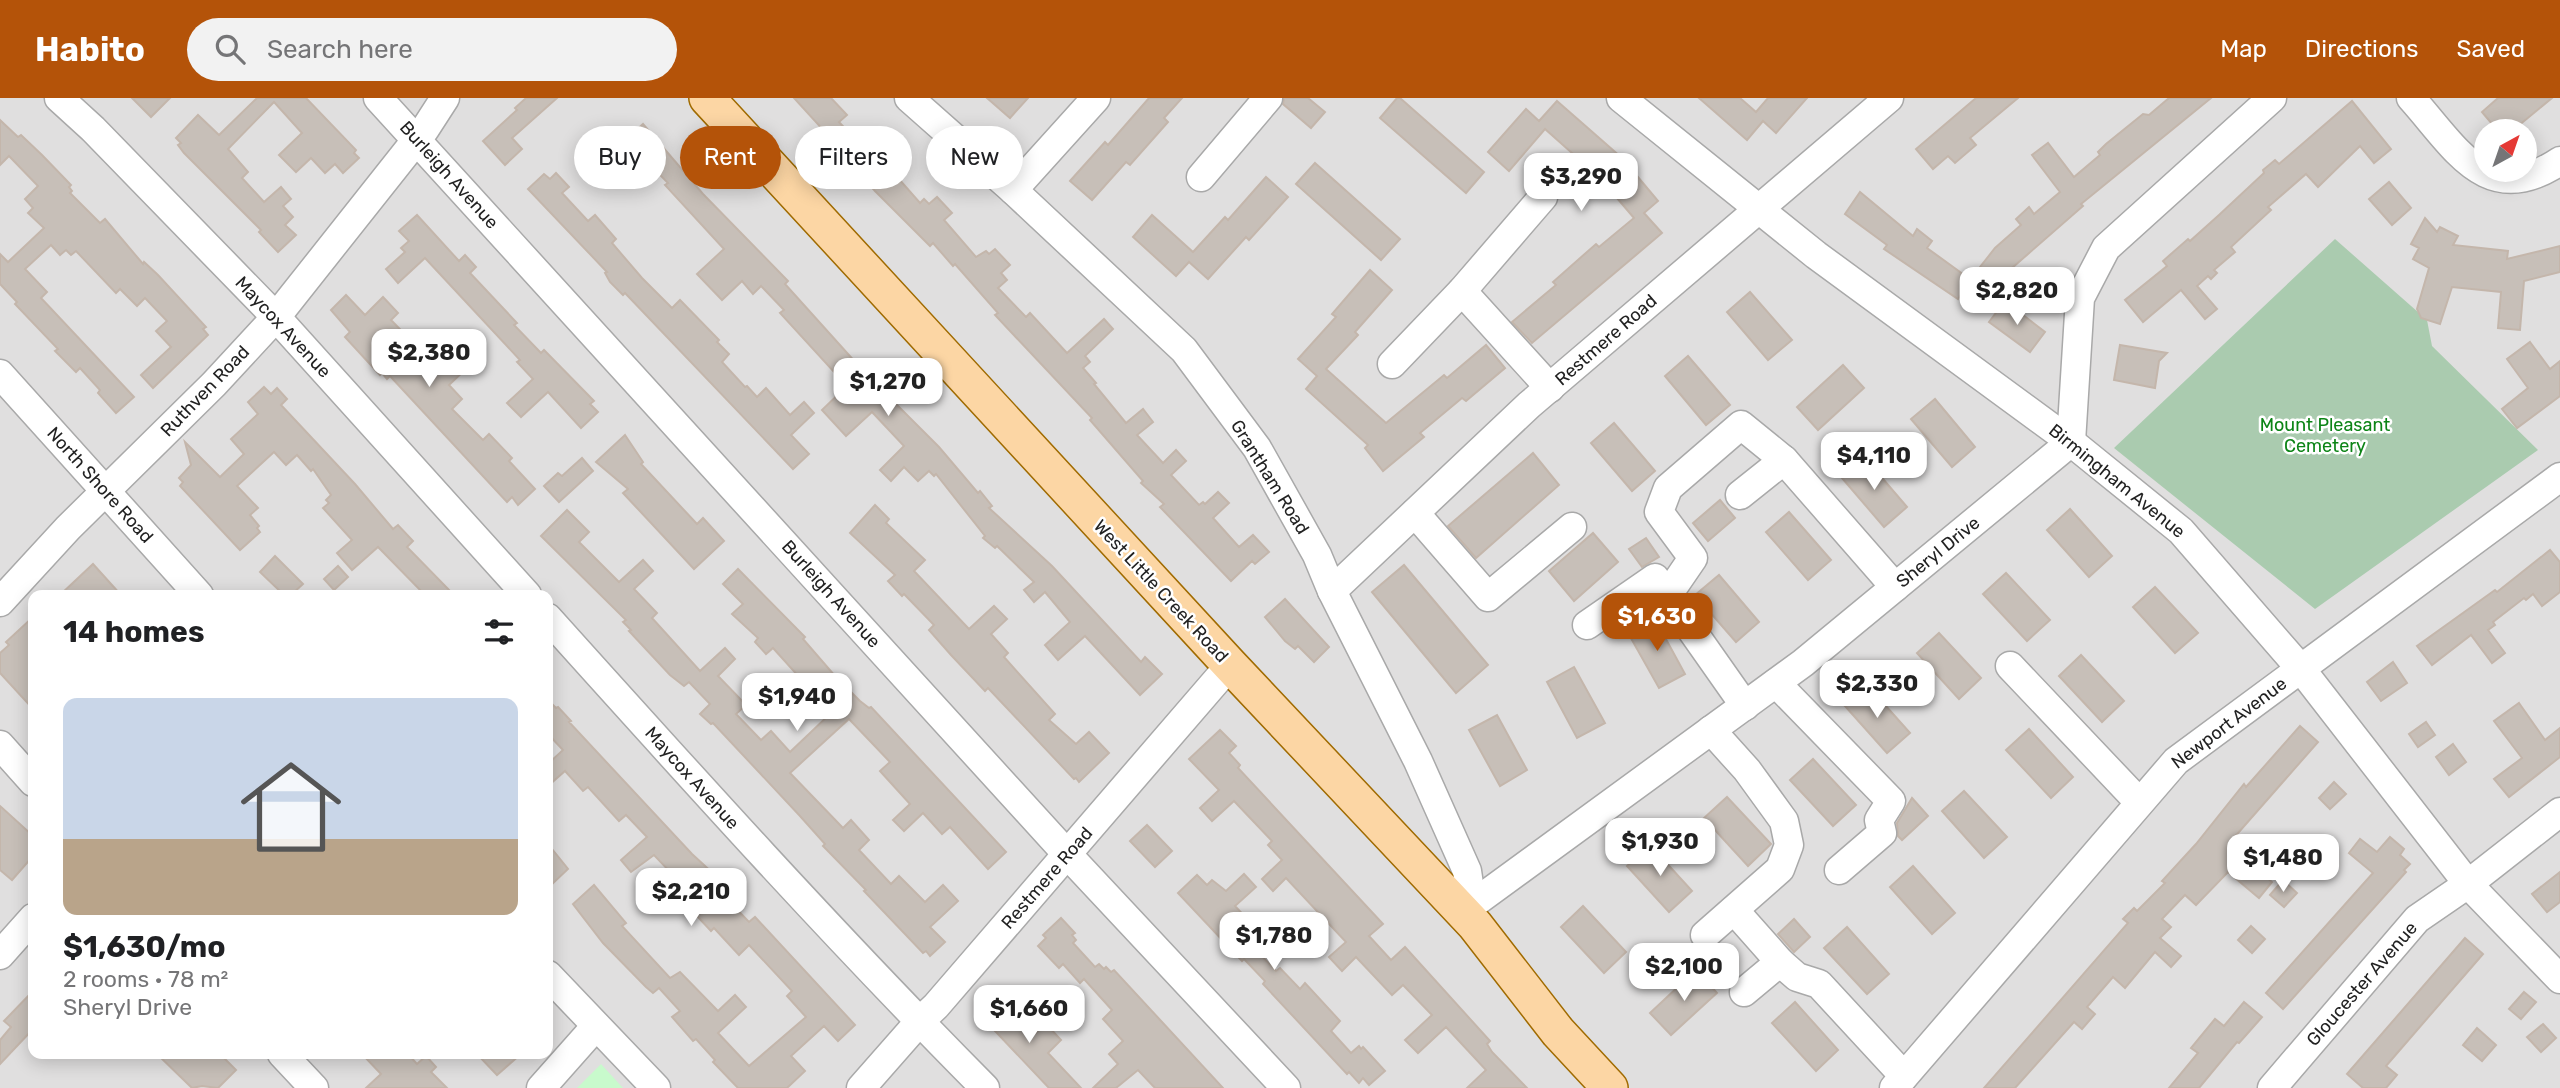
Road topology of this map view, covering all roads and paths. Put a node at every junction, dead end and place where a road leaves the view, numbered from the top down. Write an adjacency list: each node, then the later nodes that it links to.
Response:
1 (59, 98): 19 (street, Maycox Avenue)
2 (378, 98): 12 (street, Burleigh Avenue)
3 (445, 98): 12 (street, Ruthven Road)
4 (707, 98): 38 (main road, West Little Creek Road)
5 (909, 98): 15 (street, Grantham Road)
6 (1096, 98): 15 (street)
7 (1621, 98): 17 (street, Birmingham Avenue)
8 (1889, 98): 17 (street, Restmere Road)
9 (2272, 98): 23 (street)
10 (2412, 98): 13 (street)
11 (1257, 102): 14 (street)
12 (416, 140): 19 (street, Ruthven Road); 48 (street, Burleigh Avenue)
13 (2560, 160)
14 (1201, 177)
15 (1013, 190): 33 (street, Grantham Road)
16 (1543, 197): 18 (street)
17 (1759, 209): 22 (street, Restmere Road); 23 (street, Birmingham Avenue)
18 (1462, 291): 20 (street); 22 (street)
19 (276, 317): 26 (street, Ruthven Road); 32 (street, Maycox Avenue)
20 (1392, 364)
21 (0, 374): 26 (street, North Shore Road)
22 (1550, 388): 28 (street, Restmere Road)
23 (2071, 442): 30 (street, Sheryl Drive); 40 (street, Birmingham Avenue)
24 (1784, 460): 27 (street); 30 (street); 34 (street)
25 (2560, 477): 40 (street, Newport Avenue)
26 (105, 491): 31 (street, North Shore Road); 35 (street, Ruthven Road)
27 (1740, 495)
28 (1415, 513): 29 (street); 33 (street, Restmere Road)
29 (1572, 527)
30 (1895, 587): 41 (street, Sheryl Drive)
31 (194, 590)
32 (522, 590)
33 (1332, 592): 52 (street, Grantham Road)
34 (1667, 596): 37 (street); 42 (street)
35 (0, 602)
36 (553, 624): 60 (street, Maycox Avenue)
37 (1587, 625)
38 (1230, 665): 48 (street, Restmere Road); 52 (main road, West Little Creek Road)
39 (2010, 666): 46 (street)
40 (2301, 668): 46 (street, Newport Avenue); 50 (street, Birmingham Avenue)
41 (1776, 682): 42 (street, Sheryl Drive); 49 (street)
42 (1745, 706): 43 (street, Sheryl Drive)
43 (1711, 730): 51 (street); 52 (street, Sheryl Drive)
44 (0, 746): 45 (street)
45 (28, 777)
46 (2139, 802): 63 (street, Newport Avenue)
47 (2560, 812): 50 (street, Gloucester Avenue)
48 (1068, 854): 60 (street, Restmere Road); 69 (street, Burleigh Avenue)
49 (1839, 870)
50 (2468, 884): 57 (street, Birmingham Avenue); 71 (street, Gloucester Avenue)
51 (1734, 910): 54 (street); 56 (street)
52 (1462, 912): 70 (main road, West Little Creek Road)
53 (28, 924): 55 (street)
54 (1705, 935)
55 (0, 955)
56 (1780, 962): 59 (street); 63 (street)
57 (2560, 979)
58 (553, 980): 61 (street)
59 (1744, 992)
60 (919, 1022): 67 (street, Restmere Road); 68 (street, Maycox Avenue)
61 (596, 1026): 65 (street); 66 (street)
62 (287, 1059): 64 (street)
63 (1899, 1082)
64 (314, 1088)
65 (541, 1088)
66 (656, 1088)
67 (861, 1088)
68 (985, 1088)
69 (1286, 1088)
70 (1610, 1088)
71 (2272, 1088)

